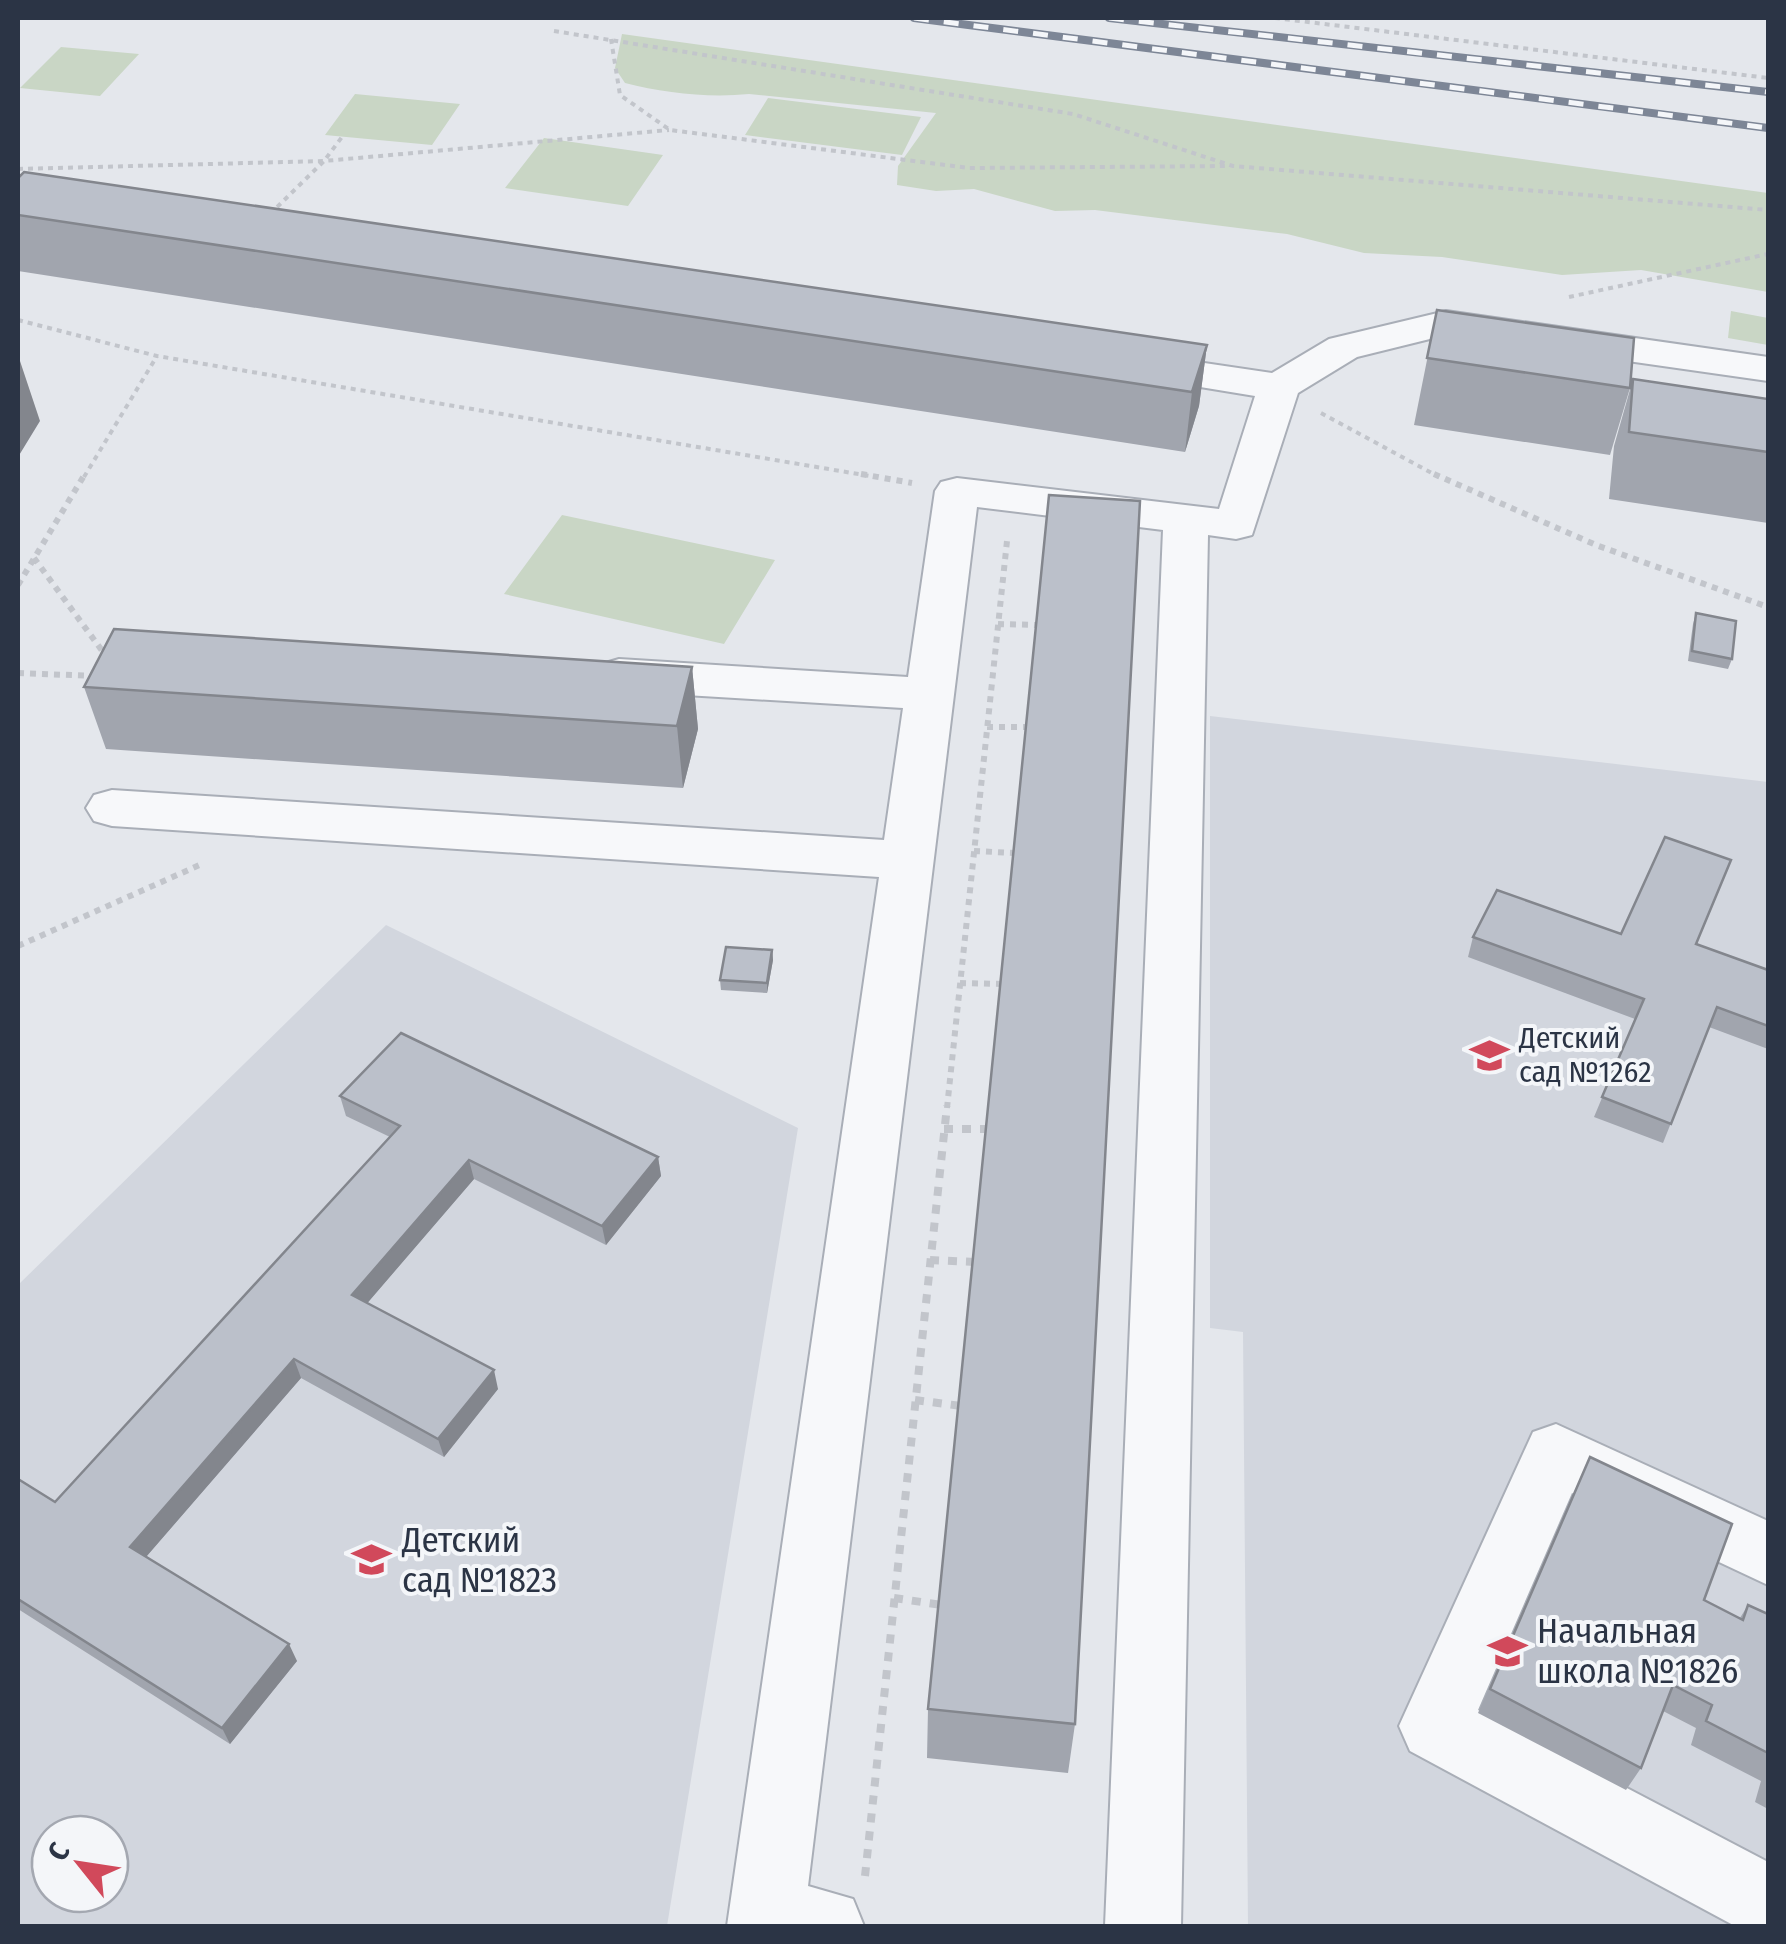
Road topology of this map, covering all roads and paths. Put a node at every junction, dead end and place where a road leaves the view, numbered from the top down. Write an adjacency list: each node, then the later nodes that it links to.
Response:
1 (1274, 18): 4 (path)
2 (554, 31): 3 (path)
3 (611, 39): 5 (path); 8 (path)
4 (1768, 78)
5 (670, 130): 7 (path); 8 (path)
6 (342, 137): 7 (path)
7 (324, 161): 9 (path); 11 (path)
8 (1233, 166): 10 (path)
9 (18, 169)
10 (1768, 210)
11 (268, 216)
12 (1768, 254): 13 (path)
13 (1560, 299)
14 (18, 320): 15 (path)
15 (156, 356): 19 (path); 22 (path)
16 (1092, 358): 18 (street)
17 (1768, 368): 18 (street)
18 (1279, 387): 21 (street); 24 (path)
19 (957, 491): 20 (street); 31 (street)
20 (1012, 497): 21 (street); 25 (path)
21 (1186, 518): 53 (street)
22 (34, 558): 23 (path); 27 (path)
23 (18, 585)
24 (1768, 606)
25 (998, 624): 26 (path); 32 (path)
26 (1038, 625)
27 (110, 662)
28 (574, 672): 31 (street)
29 (18, 673): 30 (path)
30 (104, 676)
31 (930, 694): 38 (street)
32 (987, 727): 33 (path); 35 (path)
33 (1028, 728)
34 (112, 808): 38 (street)
35 (974, 851): 36 (path); 40 (path)
36 (1015, 853)
37 (212, 860): 39 (path)
38 (910, 860): 52 (street)
39 (18, 946)
40 (960, 983): 41 (path); 42 (path)
41 (1002, 984)
42 (944, 1129): 43 (path); 44 (path)
43 (988, 1130)
44 (930, 1260): 45 (path); 46 (path)
45 (975, 1262)
46 (916, 1400): 47 (path); 49 (path)
47 (961, 1406)
48 (1768, 1554): 51 (street)
49 (894, 1598): 50 (path); 52 (path)
50 (942, 1605)
51 (1768, 1903)
52 (805, 1915)
53 (1143, 1926)

